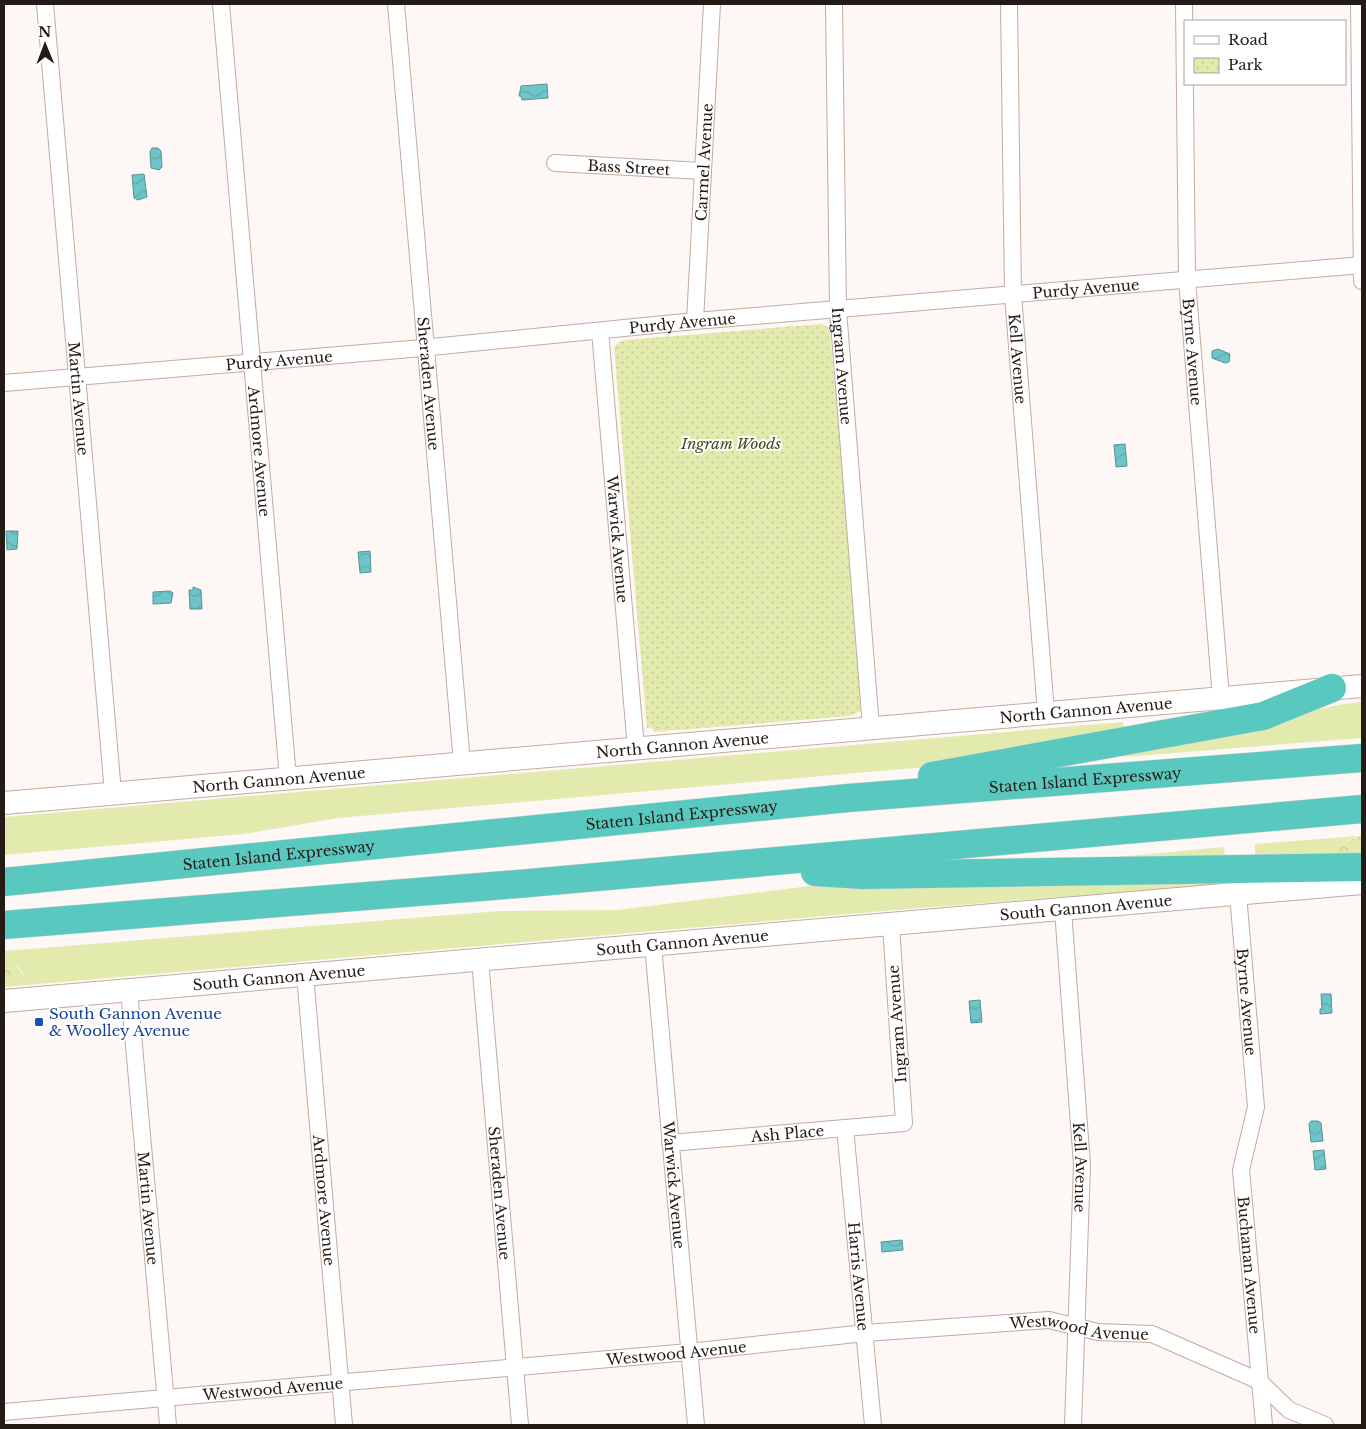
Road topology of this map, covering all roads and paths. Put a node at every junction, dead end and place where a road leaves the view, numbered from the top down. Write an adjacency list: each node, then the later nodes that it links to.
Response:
1 (45, 4): 21 (street, Martin Avenue)
2 (221, 4): 20 (street, Ardmore Avenue)
3 (396, 4): 19 (street, Sheraden Avenue)
4 (712, 4): 12 (street, Carmel Avenue)
5 (834, 4): 16 (street, Ingram Avenue)
6 (1009, 4): 15 (street, Kell Avenue)
7 (1184, 4): 9 (street, Byrne Avenue)
8 (1359, 4): 13 (street)
9 (1184, 20)
10 (1185, 85): 14 (street, Byrne Avenue)
11 (555, 163): 12 (street, Bass Street)
12 (704, 171): 17 (street, Carmel Avenue)
13 (1362, 271): 14 (street, Purdy Avenue)
14 (1187, 280): 15 (street, Purdy Avenue); 25 (street, Byrne Avenue)
15 (1013, 295): 16 (street, Purdy Avenue); 26 (street, Kell Avenue)
16 (838, 310): 17 (street, Purdy Avenue); 27 (street, Ingram Avenue)
17 (695, 321): 18 (street, Purdy Avenue)
18 (600, 331): 19 (street, Purdy Avenue); 28 (street, Warwick Avenue)
19 (426, 347): 20 (street, Purdy Avenue); 30 (street, Sheraden Avenue)
20 (253, 362): 21 (street, Purdy Avenue); 31 (street, Ardmore Avenue)
21 (77, 377): 22 (street, Purdy Avenue); 32 (street, Martin Avenue)
22 (4, 383)
23 (1362, 686): 24 (main road, North Gannon Avenue)
24 (1332, 688): 25 (main road, North Gannon Avenue); 33 (highway)
25 (1221, 698): 26 (main road, North Gannon Avenue)
26 (1046, 713): 27 (main road, North Gannon Avenue)
27 (871, 728): 28 (main road, North Gannon Avenue)
28 (636, 748): 30 (main road, North Gannon Avenue)
29 (1362, 758): 33 (highway, Staten Island Expressway)
30 (462, 763): 31 (main road, North Gannon Avenue)
31 (288, 778): 32 (main road, North Gannon Avenue)
32 (113, 793): 34 (main road, North Gannon Avenue)
33 (848, 798): 38 (highway, Staten Island Expressway)
34 (4, 803)
35 (1362, 808): 37 (highway)
36 (1362, 866): 37 (highway)
37 (706, 868): 42 (highway)
38 (4, 882)
39 (1362, 883): 40 (main road, South Gannon Avenue)
40 (1238, 894): 41 (main road, South Gannon Avenue); 49 (street, Byrne Avenue)
41 (1063, 910): 43 (main road, South Gannon Avenue); 53 (street, Kell Avenue)
42 (4, 925)
43 (891, 925): 44 (main road, South Gannon Avenue); 50 (street, Ingram Avenue)
44 (653, 945): 45 (main road, South Gannon Avenue); 52 (street, Warwick Avenue)
45 (480, 960): 46 (main road, South Gannon Avenue); 56 (street, Sheraden Avenue)
46 (305, 975): 47 (main road, South Gannon Avenue); 58 (street, Ardmore Avenue)
47 (129, 990): 48 (main road, South Gannon Avenue); 59 (street, Martin Avenue)
48 (4, 1001)
49 (1256, 1107): 57 (street, Buchanan Avenue)
50 (904, 1123): 51 (street, Ash Place)
51 (845, 1128): 52 (street, Ash Place); 54 (street, Harris Avenue)
52 (670, 1143): 55 (street, Warwick Avenue)
53 (1075, 1327): 54 (street, Westwood Avenue); 57 (street, Westwood Avenue); 66 (street, Kell Avenue)
54 (865, 1333): 55 (street, Westwood Avenue); 65 (street, Harris Avenue)
55 (690, 1352): 56 (street, Westwood Avenue); 64 (street, Warwick Avenue)
56 (515, 1367): 58 (street, Westwood Avenue); 63 (street, Sheraden Avenue)
57 (1259, 1381): 67 (street, Buchanan Avenue); 68 (street, Westwood Avenue)
58 (340, 1383): 59 (street, Westwood Avenue); 62 (street, Ardmore Avenue)
59 (165, 1396): 60 (street, Westwood Avenue); 61 (street, Martin Avenue)
60 (4, 1412)
61 (168, 1425)
62 (344, 1425)
63 (520, 1425)
64 (696, 1425)
65 (873, 1425)
66 (1073, 1425)
67 (1264, 1425)
68 (1325, 1425)

